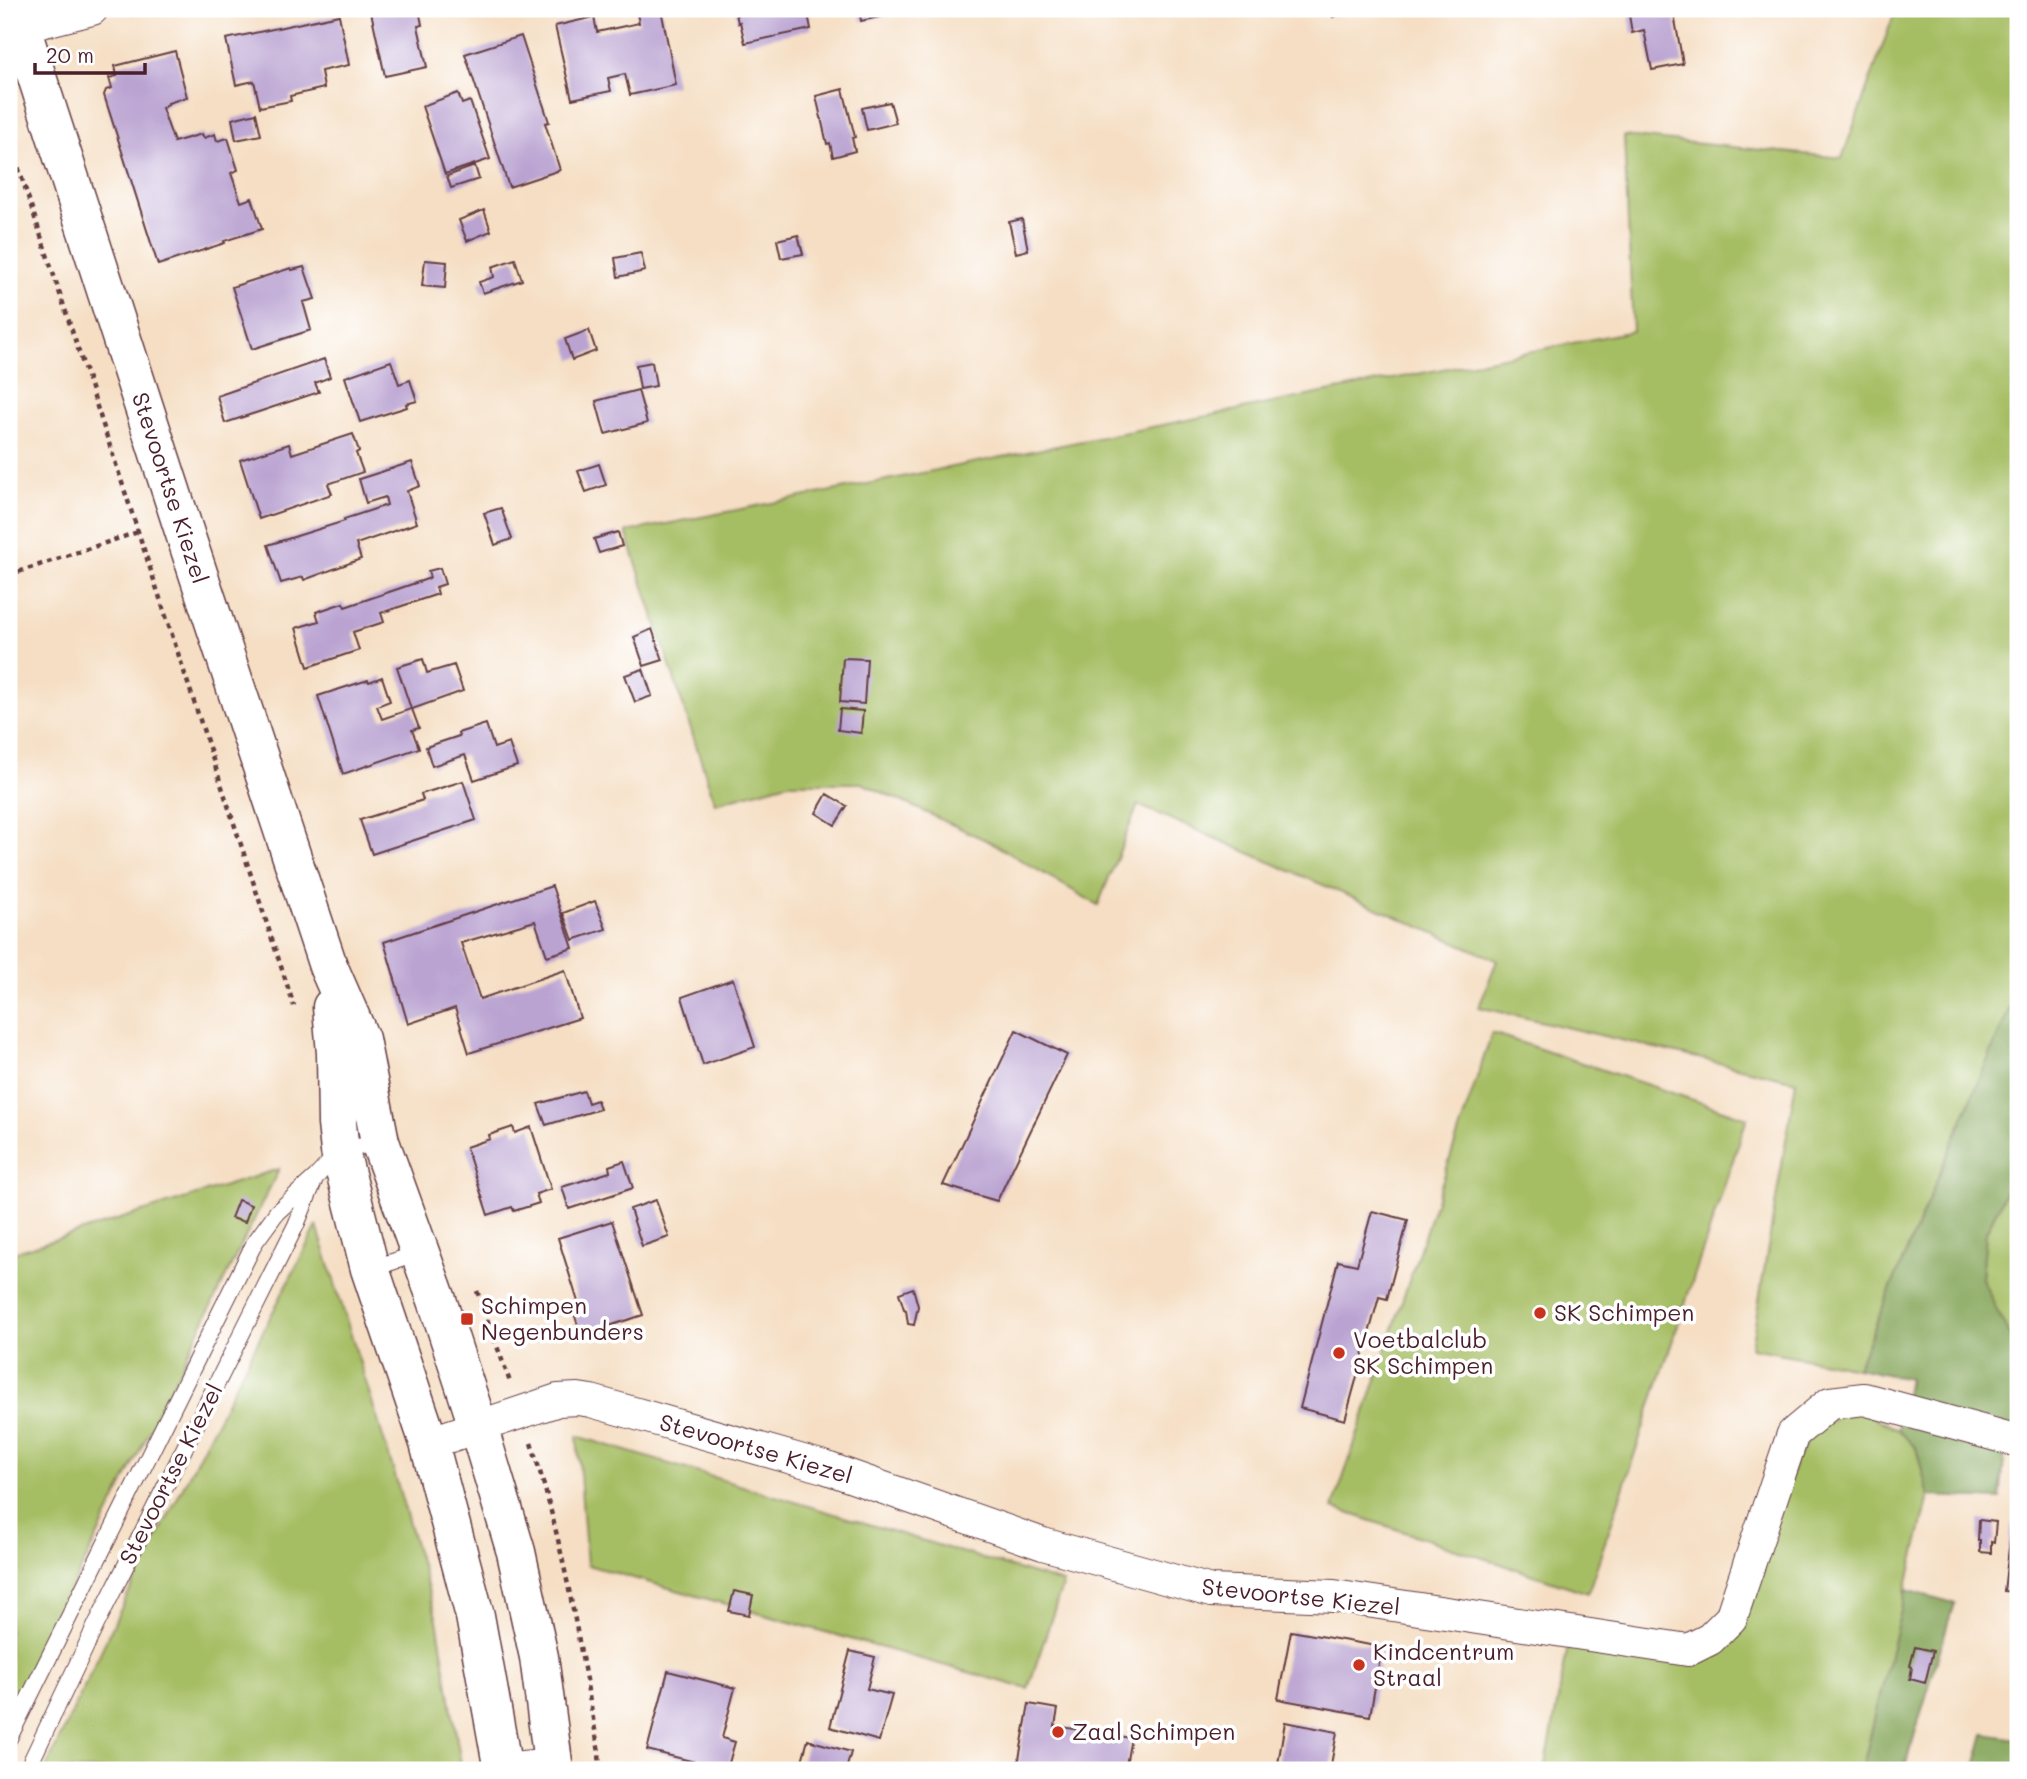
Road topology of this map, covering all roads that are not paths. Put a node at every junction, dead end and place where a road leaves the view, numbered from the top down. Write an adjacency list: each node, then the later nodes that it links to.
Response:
1 (92, 9): 2 (street)
2 (18, 18): 3 (main road, Stevoortse Kiezel)
3 (328, 966): 4 (main road, Stevoortse Kiezel); 5 (main road, Stevoortse Kiezel)
4 (380, 1142): 5 (lane, Stevoortse Kiezel); 6 (main road, Stevoortse Kiezel)
5 (328, 1164): 7 (main road, Stevoortse Kiezel); 11 (lane, Stevoortse Kiezel); 14 (lane, Stevoortse Kiezel)
6 (420, 1253): 7 (lane); 8 (main road, Stevoortse Kiezel)
7 (370, 1269): 10 (main road, Stevoortse Kiezel)
8 (478, 1426): 9 (street, Stevoortse Kiezel); 10 (street, Stevoortse Kiezel); 12 (main road, Stevoortse Kiezel)
9 (2018, 1441)
10 (429, 1443): 13 (main road, Stevoortse Kiezel)
11 (9, 1738)
12 (553, 1763): 13 (lane)
13 (502, 1766)
14 (26, 1770)

